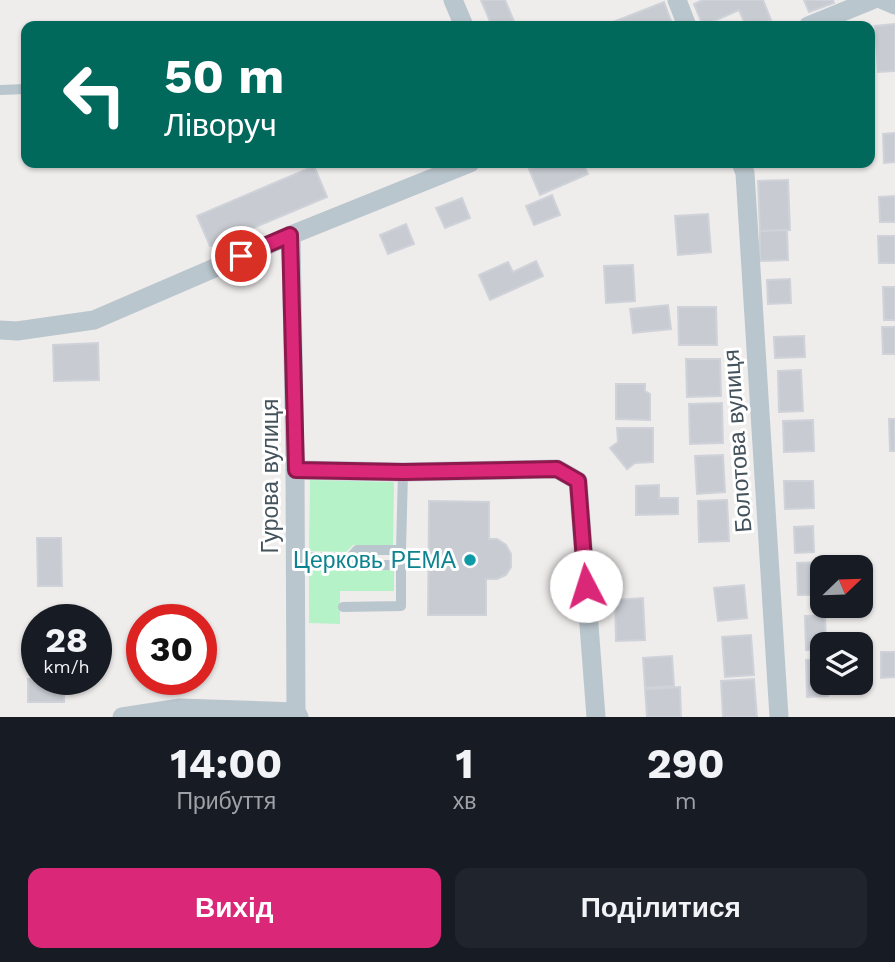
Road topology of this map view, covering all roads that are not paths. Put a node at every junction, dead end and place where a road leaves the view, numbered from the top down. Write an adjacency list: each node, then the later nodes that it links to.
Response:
1 (453, 0): 6 (street)
2 (677, 0): 7 (street)
3 (872, 0): 8 (street)
4 (883, 0): 5 (street)
5 (895, 5)
6 (462, 21)
7 (685, 21)
8 (820, 21)
9 (0, 89): 10 (lane)
10 (21, 89)
11 (458, 168): 13 (street)
12 (743, 168): 24 (street, Болотова вулиця)
13 (290, 235): 14 (street); 15 (street, Гурова вулиця)
14 (0, 330)
15 (296, 470): 16 (street); 17 (street, Гурова вулиця)
16 (403, 472): 18 (lane); 23 (street)
17 (294, 557): 18 (lane); 21 (street, Гурова вулиця)
18 (350, 558): 19 (lane)
19 (343, 607)
20 (180, 713): 21 (street); 22 (street)
21 (297, 715)
22 (122, 717)
23 (596, 717)
24 (779, 717)

